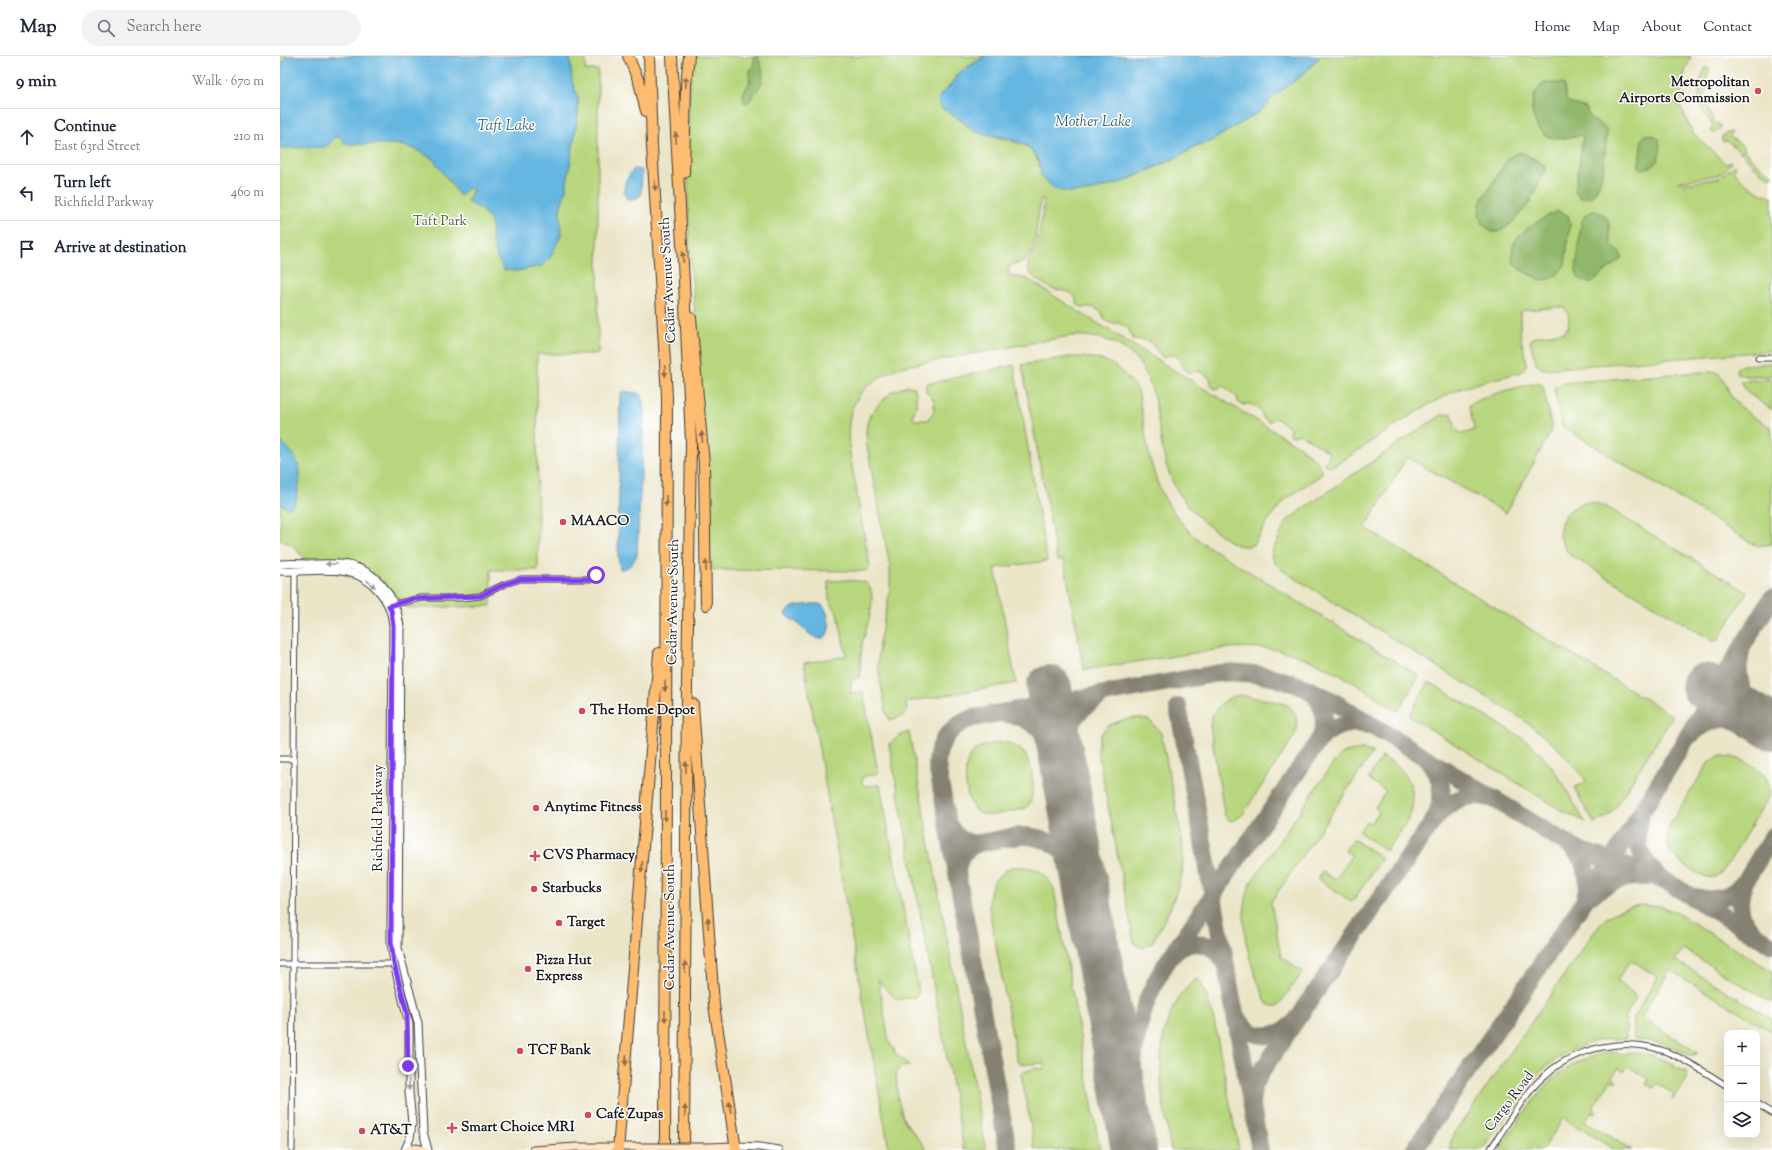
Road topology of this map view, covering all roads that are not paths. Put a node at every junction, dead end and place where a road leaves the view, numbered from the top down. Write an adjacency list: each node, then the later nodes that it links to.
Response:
1 (628, 56): 5 (highway)
2 (649, 56): 5 (highway, Cedar Avenue South)
3 (672, 56): 6 (highway, Cedar Avenue South, one-way to 3)
4 (689, 56): 6 (highway, one-way to 4)
5 (652, 146): 14 (highway, Cedar Avenue South, one-way to 14)
6 (681, 232): 7 (highway, Cedar Avenue South, one-way to 6)
7 (684, 282): 15 (highway, Cedar Avenue South); 17 (highway, one-way to 7)
8 (1758, 358): 9 (street)
9 (1772, 358)
10 (280, 564): 16 (street, Richfield Parkway, one-way to 10)
11 (280, 571): 12 (street, Richfield Parkway)
12 (294, 571): 16 (street, Richfield Parkway, one-way to 16); 19 (street)
13 (596, 575): 16 (street)
14 (665, 577): 29 (highway, one-way to 29); 36 (highway, Cedar Avenue South, one-way to 36)
15 (689, 578): 28 (highway, one-way to 15); 37 (highway, Cedar Avenue South, one-way to 15)
16 (392, 605): 22 (street, Richfield Parkway); 25 (street, Richfield Parkway)
17 (706, 606)
18 (280, 759): 19 (street)
19 (294, 759): 21 (street)
20 (280, 964): 21 (street)
21 (293, 964): 22 (street); 30 (street)
22 (394, 964): 23 (street, Richfield Parkway)
23 (408, 1065): 25 (street); 31 (street, Richfield Parkway, one-way to 31)
24 (1724, 1084): 39 (street, Cargo Road)
25 (422, 1103): 34 (street, Richfield Parkway)
26 (1760, 1106): 27 (street)
27 (1772, 1113)
28 (736, 1148): 29 (main road, bridge); 38 (street)
29 (618, 1149): 35 (main road)
30 (292, 1150)
31 (405, 1150)
32 (408, 1150): 33 (main road)
33 (425, 1150)
34 (428, 1150)
35 (533, 1150)
36 (665, 1150)
37 (684, 1150)
38 (779, 1150)
39 (1490, 1150)

